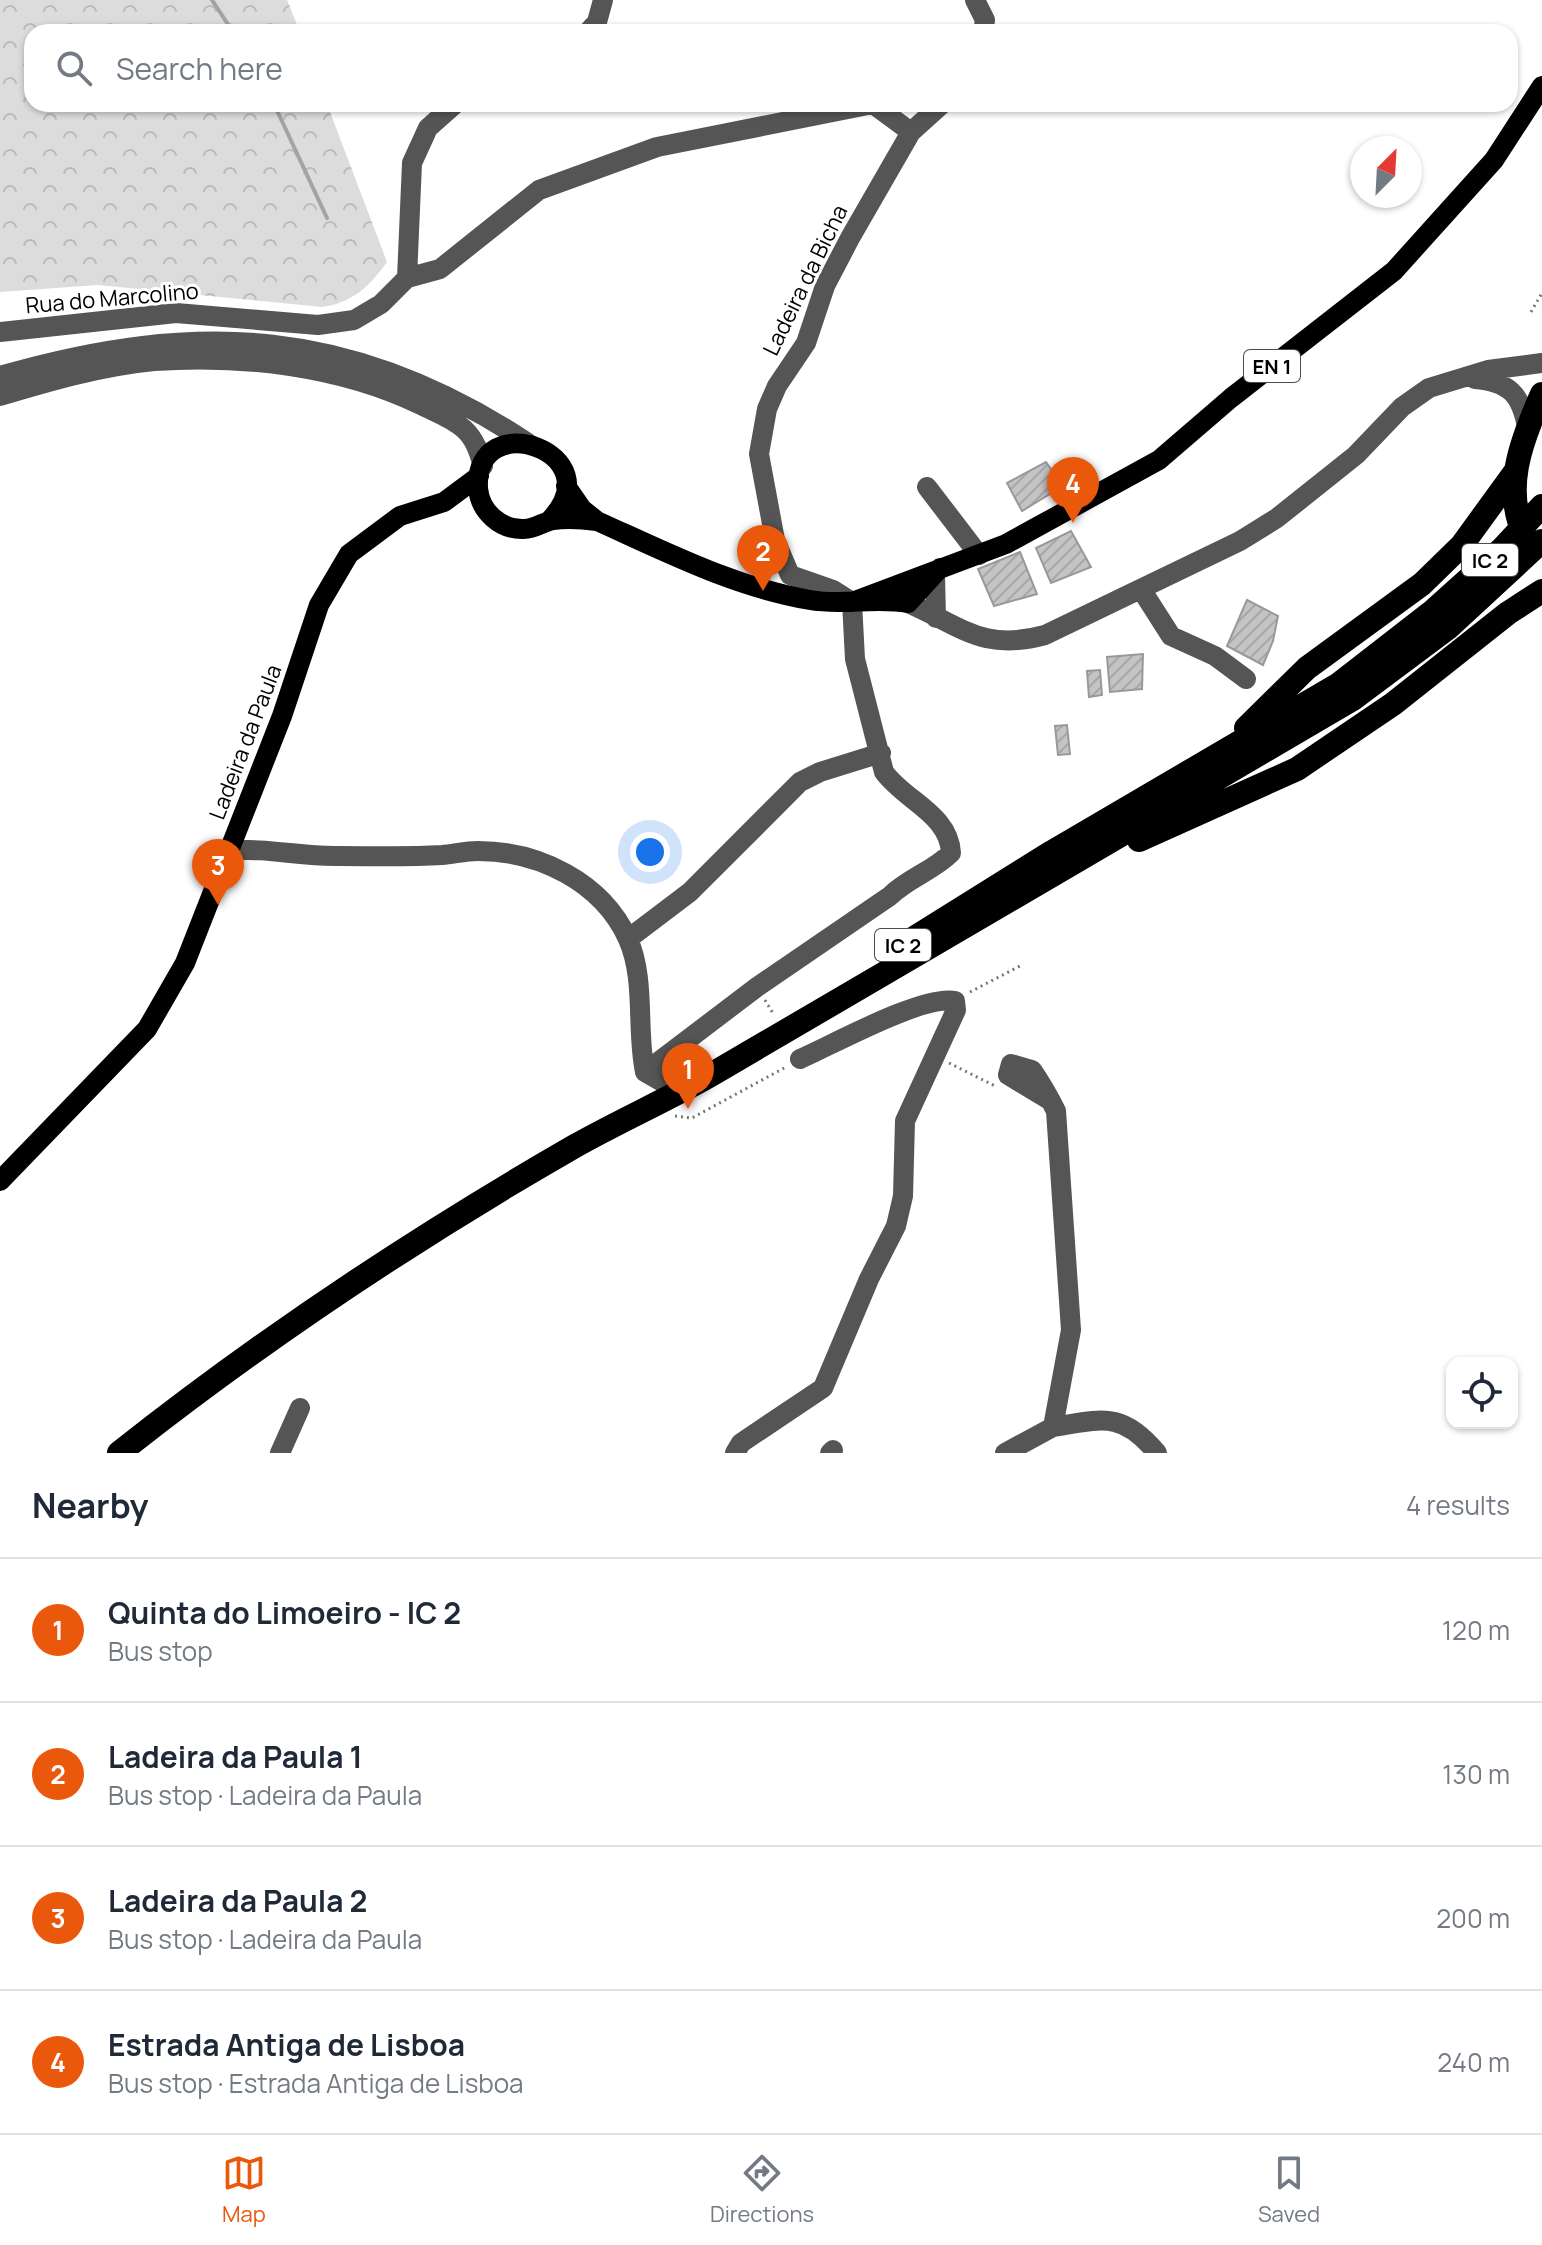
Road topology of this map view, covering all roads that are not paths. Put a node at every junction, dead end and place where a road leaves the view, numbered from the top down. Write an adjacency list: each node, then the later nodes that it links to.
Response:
1 (603, 0): 3 (street)
2 (975, 0): 4 (street)
3 (595, 24)
4 (984, 24)
5 (1542, 86): 31 (main road, EN 1)
6 (446, 112): 11 (street)
7 (833, 112): 11 (street)
8 (884, 112): 10 (street)
9 (933, 112): 10 (street, Ladeira da Bicha)
10 (911, 132): 36 (street, Ladeira da Bicha)
11 (407, 278): 12 (street, Rua do Marcolino)
12 (0, 332)
13 (1542, 363): 15 (street)
14 (0, 376): 19 (street)
15 (1459, 378): 18 (street); 34 (street)
16 (1542, 394): 18 (highway)
17 (0, 396): 20 (street)
18 (1527, 427): 21 (highway)
19 (528, 443): 20 (main road); 22 (main road)
20 (481, 471): 24 (main road); 26 (main road)
21 (1515, 472): 30 (highway); 42 (highway)
22 (566, 486): 27 (main road); 28 (main road, EN 1)
23 (927, 487): 31 (street)
24 (444, 502): 26 (main road); 43 (main road, Ladeira da Paula)
25 (1542, 506): 39 (highway, IC 2)
26 (490, 516): 27 (main road)
27 (549, 521): 28 (main road, EN 1)
28 (597, 521): 36 (main road, EN 1)
29 (1542, 541): 39 (highway, IC 2)
30 (1542, 553)
31 (979, 555): 32 (main road, EN 1)
32 (938, 572): 33 (main road, EN 1); 37 (main road, EN 1); 38 (street)
33 (910, 578): 36 (main road, EN 1); 37 (street)
34 (1141, 589): 38 (street); 40 (street)
35 (1542, 591): 44 (highway)
36 (852, 602): 37 (main road, EN 1); 41 (street)
37 (908, 603): 38 (street)
38 (936, 618)
39 (1441, 620): 42 (highway, IC 2); 44 (highway, IC 2)
40 (1246, 679)
41 (881, 753): 45 (street); 47 (street)
42 (1181, 779): 49 (highway, IC 2)
43 (229, 851): 45 (street); 51 (main road, Ladeira da Paula)
44 (1084, 858): 50 (highway, IC 2)
45 (628, 939): 47 (street)
46 (800, 1059): 58 (street)
47 (645, 1072): 49 (street)
48 (1001, 1081): 54 (street)
49 (666, 1084): 50 (highway, IC 2)
50 (629, 1116): 53 (highway, IC 2)
51 (0, 1181)
52 (300, 1408): 57 (street)
53 (164, 1417): 55 (highway, IC 2); 56 (highway)
54 (1053, 1427): 59 (street); 60 (street)
55 (119, 1453)
56 (147, 1453)
57 (280, 1453)
58 (735, 1453)
59 (1005, 1453)
60 (1157, 1453)

